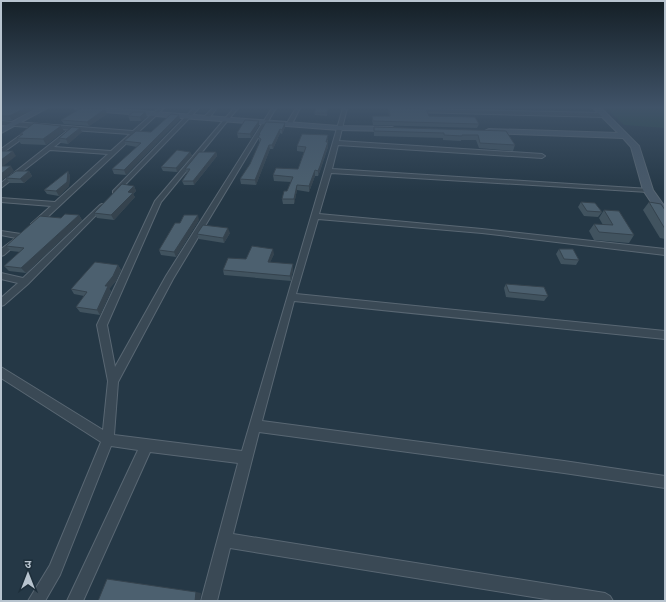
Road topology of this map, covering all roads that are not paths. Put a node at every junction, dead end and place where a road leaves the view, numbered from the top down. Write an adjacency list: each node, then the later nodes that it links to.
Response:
1 (22, 136): 11 (street)
2 (64, 136): 10 (street)
3 (132, 136): 12 (street)
4 (170, 136): 26 (street)
5 (213, 136): 31 (street)
6 (257, 136): 31 (street)
7 (338, 136): 9 (street)
8 (625, 136): 16 (street)
9 (336, 143): 13 (street); 14 (street)
10 (50, 148): 12 (street); 15 (street)
11 (1, 152)
12 (114, 153): 18 (street)
13 (542, 156)
14 (328, 171): 16 (street); 20 (street)
15 (1, 186)
16 (648, 190): 19 (street)
17 (1, 200): 18 (street)
18 (58, 204): 21 (street)
19 (665, 215)
20 (314, 216): 23 (street); 27 (street)
21 (26, 231): 22 (street); 24 (street)
22 (1, 234)
23 (665, 252)
24 (1, 253)
25 (1, 276): 26 (street)
26 (25, 282): 28 (street)
27 (291, 297): 29 (street); 32 (street)
28 (1, 303)
29 (665, 335)
30 (1, 372): 33 (street)
31 (113, 382): 33 (street)
32 (255, 426): 35 (street); 36 (street)
33 (108, 440): 34 (street); 38 (street)
34 (147, 445): 35 (street); 39 (street)
35 (246, 458): 37 (street)
36 (665, 482)
37 (225, 540): 40 (street); 41 (street)
38 (36, 601)
39 (75, 601)
40 (209, 601)
41 (605, 601)

